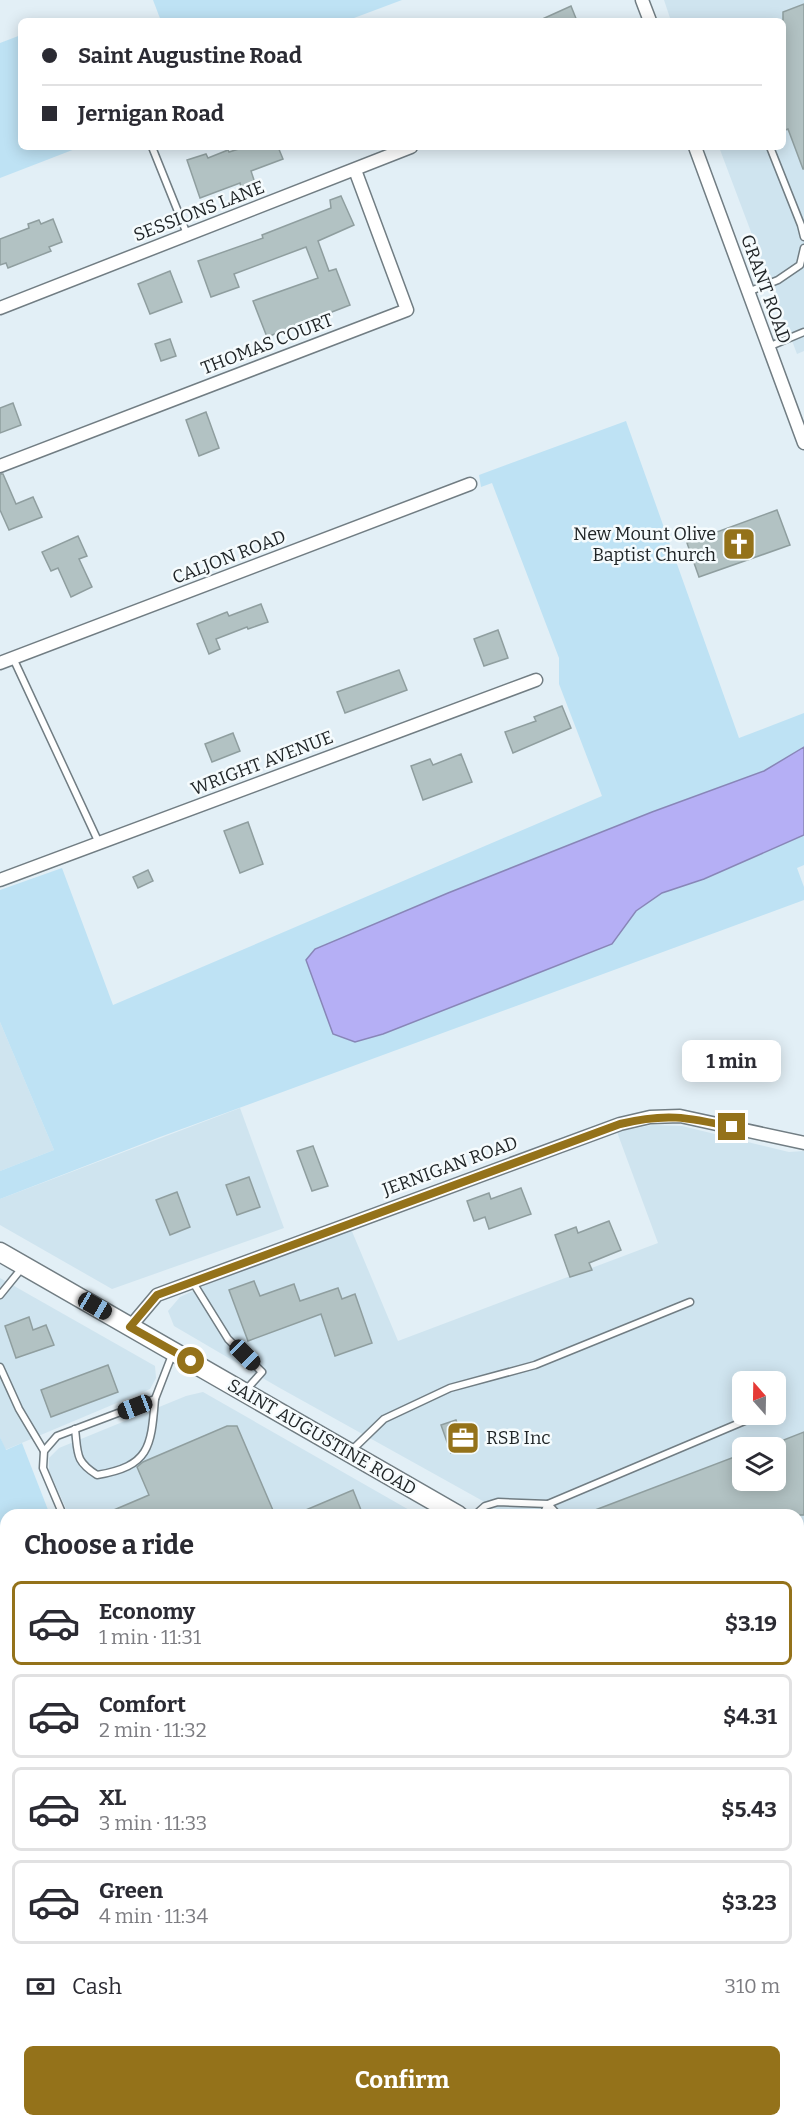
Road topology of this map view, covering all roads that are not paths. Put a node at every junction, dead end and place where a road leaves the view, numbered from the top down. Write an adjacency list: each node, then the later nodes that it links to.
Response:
1 (642, 0): 2 (street)
2 (649, 18)
3 (153, 150): 8 (lane)
4 (404, 150): 7 (street, SESSIONS LANE)
5 (696, 150): 11 (street, GRANT ROAD)
6 (771, 150): 9 (lane)
7 (356, 170): 8 (street, SESSIONS LANE); 16 (street, THOMAS COURT)
8 (187, 235): 12 (street, SESSIONS LANE)
9 (804, 237)
10 (804, 248): 11 (lane)
11 (747, 292): 14 (street, GRANT ROAD)
12 (0, 308)
13 (804, 330): 14 (lane)
14 (768, 347): 15 (street, GRANT ROAD)
15 (804, 443)
16 (0, 466)
17 (470, 484): 18 (street, CALJON ROAD)
18 (14, 658): 19 (street, CALJON ROAD); 21 (lane)
19 (0, 663)
20 (536, 680): 21 (street, WRIGHT AVENUE)
21 (99, 843): 22 (street, WRIGHT AVENUE)
22 (0, 880)
23 (804, 1143): 26 (street, JERNIGAN ROAD)
24 (0, 1252): 25 (main road, SAINT AUGUSTINE ROAD)
25 (24, 1266): 27 (lane); 29 (main road, SAINT AUGUSTINE ROAD)
26 (192, 1281): 29 (street, JERNIGAN ROAD); 32 (lane)
27 (0, 1295)
28 (690, 1302): 37 (lane)
29 (130, 1327): 30 (main road, SAINT AUGUSTINE ROAD)
30 (173, 1351): 32 (main road, SAINT AUGUSTINE ROAD); 33 (lane)
31 (0, 1367): 36 (lane)
32 (244, 1392): 37 (main road, SAINT AUGUSTINE ROAD)
33 (155, 1399): 35 (lane); 35 (lane)
34 (735, 1425): 38 (lane)
35 (75, 1429): 36 (lane)
36 (44, 1451): 39 (lane)
37 (350, 1453): 40 (main road, SAINT AUGUSTINE ROAD)
38 (548, 1504): 41 (lane); 42 (lane); 43 (lane)
39 (60, 1509)
40 (443, 1509)
41 (481, 1509)
42 (546, 1509)
43 (553, 1509)

